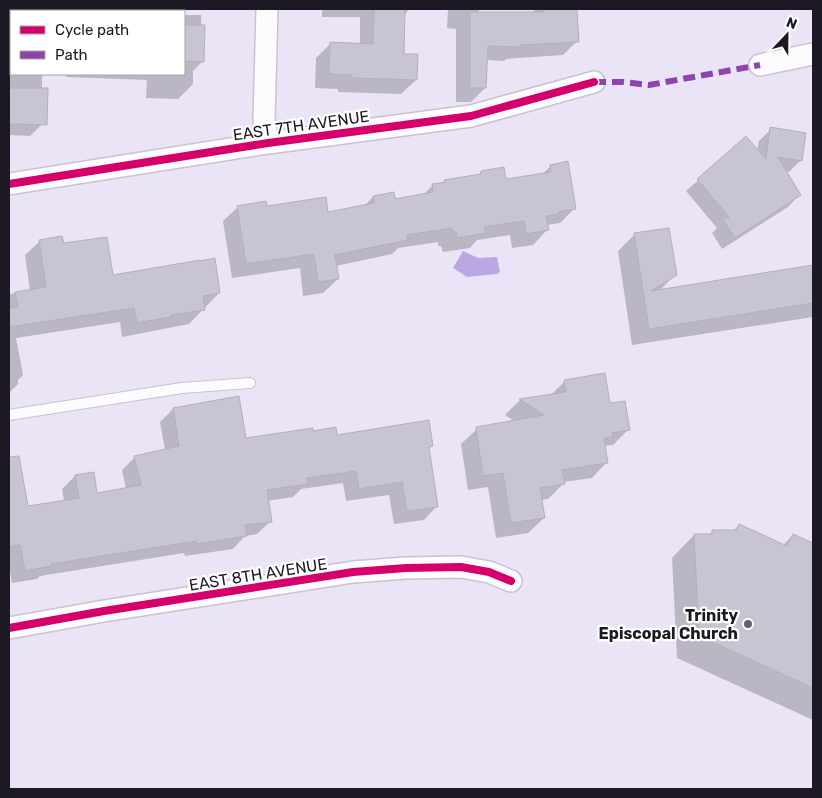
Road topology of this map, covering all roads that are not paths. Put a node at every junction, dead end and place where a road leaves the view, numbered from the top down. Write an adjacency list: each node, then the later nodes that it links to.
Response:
1 (267, 9): 5 (street)
2 (813, 54): 3 (street)
3 (760, 64)
4 (594, 82): 5 (street, EAST 7TH AVENUE)
5 (268, 143): 6 (street, EAST 7TH AVENUE)
6 (9, 184)
7 (250, 383): 8 (lane)
8 (9, 415)
9 (512, 581): 10 (street, EAST 8TH AVENUE)
10 (9, 628)

